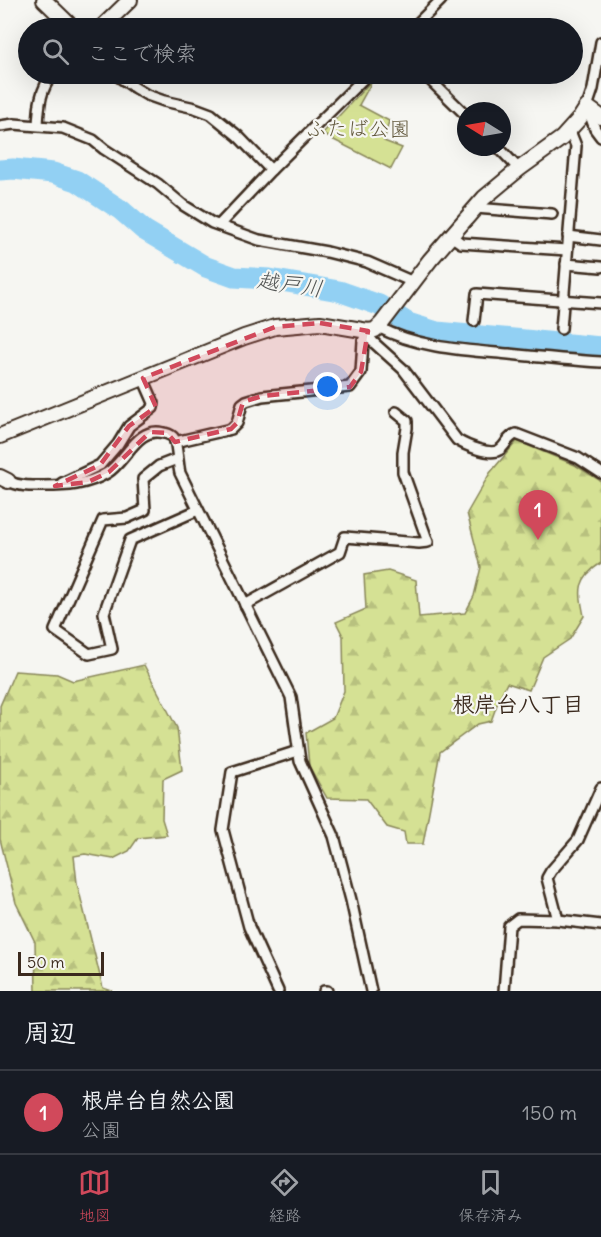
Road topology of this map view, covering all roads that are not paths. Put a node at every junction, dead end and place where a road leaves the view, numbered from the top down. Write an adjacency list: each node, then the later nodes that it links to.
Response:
1 (44, 0): 4 (street)
2 (130, 0): 5 (street)
3 (441, 0): 6 (street)
4 (63, 18)
5 (111, 18)
6 (423, 18)
7 (601, 42): 13 (street)
8 (47, 84): 15 (street)
9 (129, 84): 21 (street)
10 (358, 84): 21 (street)
11 (434, 84): 12 (street)
12 (457, 106)
13 (587, 107): 14 (street); 17 (street); 18 (street)
14 (601, 117)
15 (38, 125): 16 (street); 24 (street)
16 (0, 126)
17 (570, 130): 20 (street); 26 (street)
18 (601, 137)
19 (507, 156): 20 (street)
20 (519, 169): 22 (street)
21 (271, 170): 24 (street)
22 (475, 208): 23 (street); 25 (street)
23 (552, 214)
24 (219, 225): 31 (street)
25 (451, 236): 28 (street); 31 (street)
26 (568, 236): 27 (street); 28 (street)
27 (601, 240)
28 (567, 250): 29 (street)
29 (566, 264): 30 (street); 32 (street)
30 (601, 267)
31 (413, 282): 35 (street)
32 (563, 300): 33 (street); 34 (street); 36 (street)
33 (601, 303)
34 (474, 321)
35 (376, 327): 37 (street); 38 (street); 41 (street); 43 (street)
36 (561, 330)
37 (601, 362)
38 (142, 378): 40 (street); 45 (street)
39 (396, 412): 47 (street)
40 (0, 436)
41 (175, 441): 42 (street); 45 (street)
42 (177, 459): 46 (street); 46 (street)
43 (601, 473)
44 (4, 479): 45 (street)
45 (55, 486)
46 (198, 510): 47 (street)
47 (245, 604): 48 (street)
48 (298, 751): 52 (street); 53 (street)
49 (601, 788): 50 (street)
50 (558, 920): 51 (street); 54 (street)
51 (601, 925)
52 (278, 991)
53 (371, 991)
54 (504, 991)

